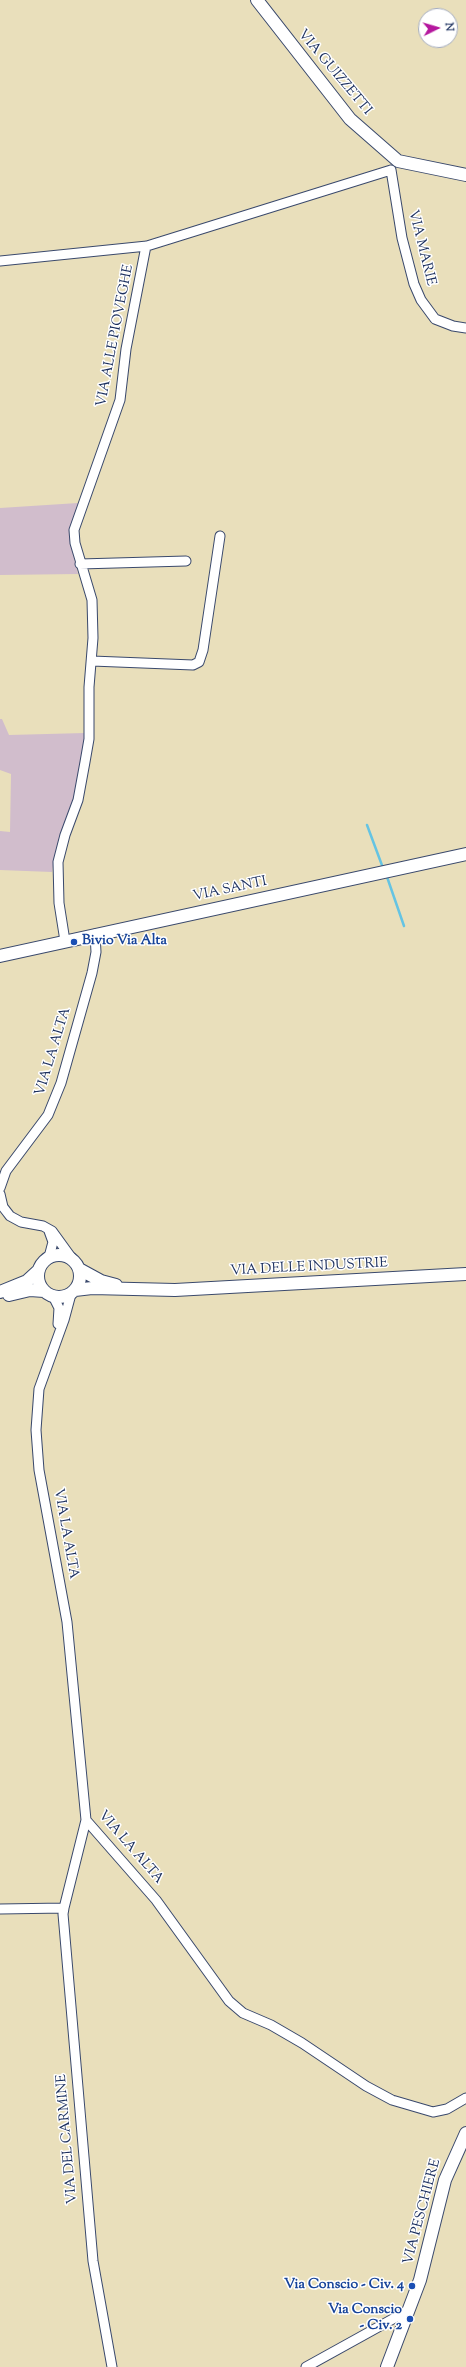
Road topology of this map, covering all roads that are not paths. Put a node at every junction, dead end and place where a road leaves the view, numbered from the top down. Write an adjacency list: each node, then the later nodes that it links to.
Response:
1 (257, 0): 2 (street, VIA GUIZZETTI)
2 (394, 165): 3 (street, VIA GUIZZETTI); 4 (street); 6 (street, VIA MARIE)
3 (466, 175)
4 (146, 246): 5 (street); 9 (street, VIA ALLE PIOVEGHE)
5 (0, 261)
6 (466, 328)
7 (220, 536): 10 (street)
8 (186, 561): 9 (street)
9 (80, 564): 10 (street, VIA ALLE PIOVEGHE)
10 (92, 661): 13 (street, VIA ALLE PIOVEGHE)
11 (466, 854): 12 (street, VIA SANTI)
12 (96, 934): 13 (street, VIA SANTI); 15 (street, VIA LA ALTA)
13 (65, 941): 14 (street, VIA SANTI)
14 (0, 956)
15 (0, 1188)
16 (0, 1194): 17 (street)
17 (47, 1228): 18 (street); 19 (street)
18 (50, 1257): 19 (street); 20 (street)
19 (76, 1264): 22 (street, VIA DELLE INDUSTRIE); 24 (street)
20 (39, 1270): 23 (street); 25 (street)
21 (466, 1274): 22 (street, VIA DELLE INDUSTRIE)
22 (153, 1290): 24 (street, VIA DELLE INDUSTRIE)
23 (0, 1292)
24 (73, 1292): 25 (street); 27 (street)
25 (49, 1294): 26 (street); 27 (street)
26 (0, 1298)
27 (51, 1353): 28 (street, VIA LA ALTA)
28 (86, 1820): 29 (street, VIA DEL CARMINE); 31 (street, VIA LA ALTA)
29 (64, 1908): 30 (street); 34 (street, VIA DEL CARMINE)
30 (0, 1909)
31 (466, 2098)
32 (466, 2133): 33 (street, VIA PESCHIERE)
33 (409, 2310): 35 (street); 36 (street, VIA PESCHIERE)
34 (112, 2367)
35 (306, 2367)
36 (387, 2367)

